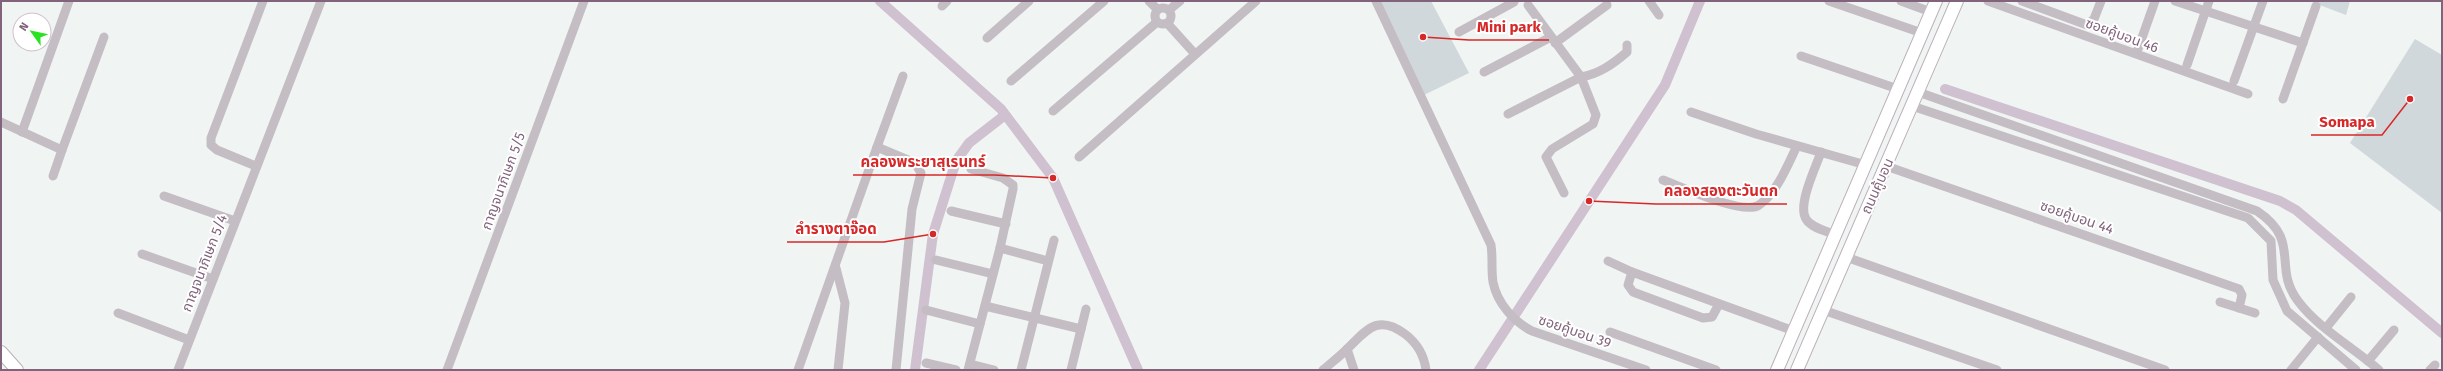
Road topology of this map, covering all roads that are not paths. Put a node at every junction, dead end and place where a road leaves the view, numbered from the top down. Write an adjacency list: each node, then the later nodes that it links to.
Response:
1 (69, 1): 60 (street)
2 (262, 1): 67 (street)
3 (321, 1): 67 (street, กาญจนาภิเษก 5/4)
4 (584, 1): 117 (street, กาญจนาภิเษก 5/5)
5 (1029, 1): 38 (street)
6 (1104, 1): 49 (street)
7 (1149, 1): 28 (street)
8 (1180, 1): 29 (street)
9 (1256, 1): 43 (street)
10 (1376, 1): 128 (street, ซอยคู้บอน 39)
11 (1513, 1): 23 (street); 35 (street)
12 (1649, 1): 31 (street)
13 (1829, 1): 36 (street)
14 (1901, 1): 26 (street)
15 (1957, 1): 52 (main road, ถนนคู้บอน)
16 (1988, 1): 53 (street, ซอยคู้บอน 46)
17 (2022, 1): 25 (street)
18 (2100, 1): 25 (street)
19 (2155, 1): 42 (street)
20 (2175, 1): 30 (street)
21 (2209, 1): 30 (street)
22 (2263, 1): 34 (street)
23 (1530, 3): 39 (street)
24 (1607, 5): 39 (street)
25 (2046, 5)
26 (1934, 6): 36 (main road, ถนนคู้บอน)
27 (2316, 6): 40 (street)
28 (1157, 9): 29 (street); 32 (street)
29 (1169, 10): 33 (street)
30 (2205, 12): 34 (street); 45 (street)
31 (1659, 15)
32 (1157, 22): 33 (street); 56 (street)
33 (1167, 23): 43 (street)
34 (2254, 28): 40 (street); 50 (street)
35 (1459, 32)
36 (1922, 33): 51 (main road, ถนนคู้บอน)
37 (104, 37): 63 (street)
38 (987, 38)
39 (1553, 40): 46 (street); 48 (street)
40 (2303, 43): 54 (street)
41 (1627, 46): 48 (street)
42 (2138, 49)
43 (1195, 54): 65 (street)
44 (1801, 56): 51 (street)
45 (2187, 65)
46 (1484, 72)
47 (902, 76): 61 (street)
48 (1581, 77): 58 (street); 72 (street)
49 (1011, 81)
50 (2234, 81)
51 (1898, 89): 66 (main road, ถนนคู้บอน)
52 (1918, 92): 55 (main road, ถนนคู้บอน); 75 (street)
53 (2248, 94)
54 (2283, 100)
55 (1912, 106): 68 (main road, ถนนคู้บอน); 76 (street)
56 (1053, 111)
57 (1691, 112): 62 (street)
58 (1508, 114)
59 (1, 122): 60 (street)
60 (22, 132): 63 (street)
61 (877, 146): 87 (street); 120 (street)
62 (1797, 146): 64 (street); 71 (street)
63 (62, 150): 70 (street)
64 (1821, 152): 66 (street); 79 (street)
65 (1079, 157)
66 (1866, 165): 79 (main road, ถนนคู้บอน)
67 (256, 166): 77 (street, กาญจนาภิเษก 5/4)
68 (1886, 166): 83 (main road, ถนนคู้บอน); 95 (street, ซอยคู้บอน 44)
69 (971, 169): 78 (street)
70 (53, 176)
71 (1663, 180)
72 (1564, 193)
73 (164, 196): 77 (street)
74 (951, 211): 78 (street)
75 (2257, 211): 76 (street); 103 (street)
76 (2252, 220): 108 (street)
77 (235, 221): 90 (street, กาญจนาภิเษก 5/4)
78 (1006, 224): 81 (street)
79 (1836, 235): 106 (main road, ถนนคู้บอน)
80 (1054, 240): 85 (street)
81 (1000, 248): 85 (street); 89 (street)
82 (142, 254): 90 (street)
83 (1846, 257): 98 (main road, ถนนคู้บอน); 133 (street)
84 (936, 260): 89 (street)
85 (1048, 261): 101 (street)
86 (1608, 261): 88 (street)
87 (836, 268): 118 (street); 119 (street)
88 (1632, 272): 93 (street); 93 (street)
89 (993, 274): 94 (street)
90 (213, 279): 109 (street, กาญจนาภิเษก 5/4)
91 (2351, 297): 103 (street)
92 (2220, 302): 95 (street)
93 (1719, 304): 106 (street)
94 (985, 306): 101 (street); 102 (street)
95 (2239, 308): 100 (street)
96 (1086, 309): 104 (street)
97 (926, 310): 102 (street)
98 (1824, 310): 131 (main road, ถนนคู้บอน); 132 (street)
99 (118, 313): 109 (street)
100 (2256, 313)
101 (1034, 318): 104 (street); 123 (street)
102 (980, 324): 114 (street)
103 (2326, 328): 112 (street)
104 (1082, 329): 124 (street)
105 (2394, 330): 112 (street)
106 (1794, 331): 130 (main road, ถนนคู้บอน)
107 (1610, 332): 129 (street)
108 (2318, 337): 134 (street); 135 (street)
109 (189, 340): 116 (street, กาญจนาภิเษก 5/4)
110 (1347, 349): 125 (street); 126 (street); 127 (street)
111 (1, 352): 115 (main road)
112 (2368, 361): 136 (street)
113 (926, 363): 121 (street)
114 (969, 367): 122 (street)
115 (17, 370)
116 (178, 370)
117 (448, 370)
118 (798, 370)
119 (838, 370)
120 (896, 370)
121 (956, 370)
122 (994, 370)
123 (1021, 370)
124 (1071, 370)
125 (1323, 370)
126 (1354, 370)
127 (1426, 370)
128 (1646, 370)
129 (1716, 370)
130 (1778, 370)
131 (1797, 370)
132 (1997, 370)
133 (2165, 370)
134 (2291, 370)
135 (2356, 370)
136 (2379, 370)

